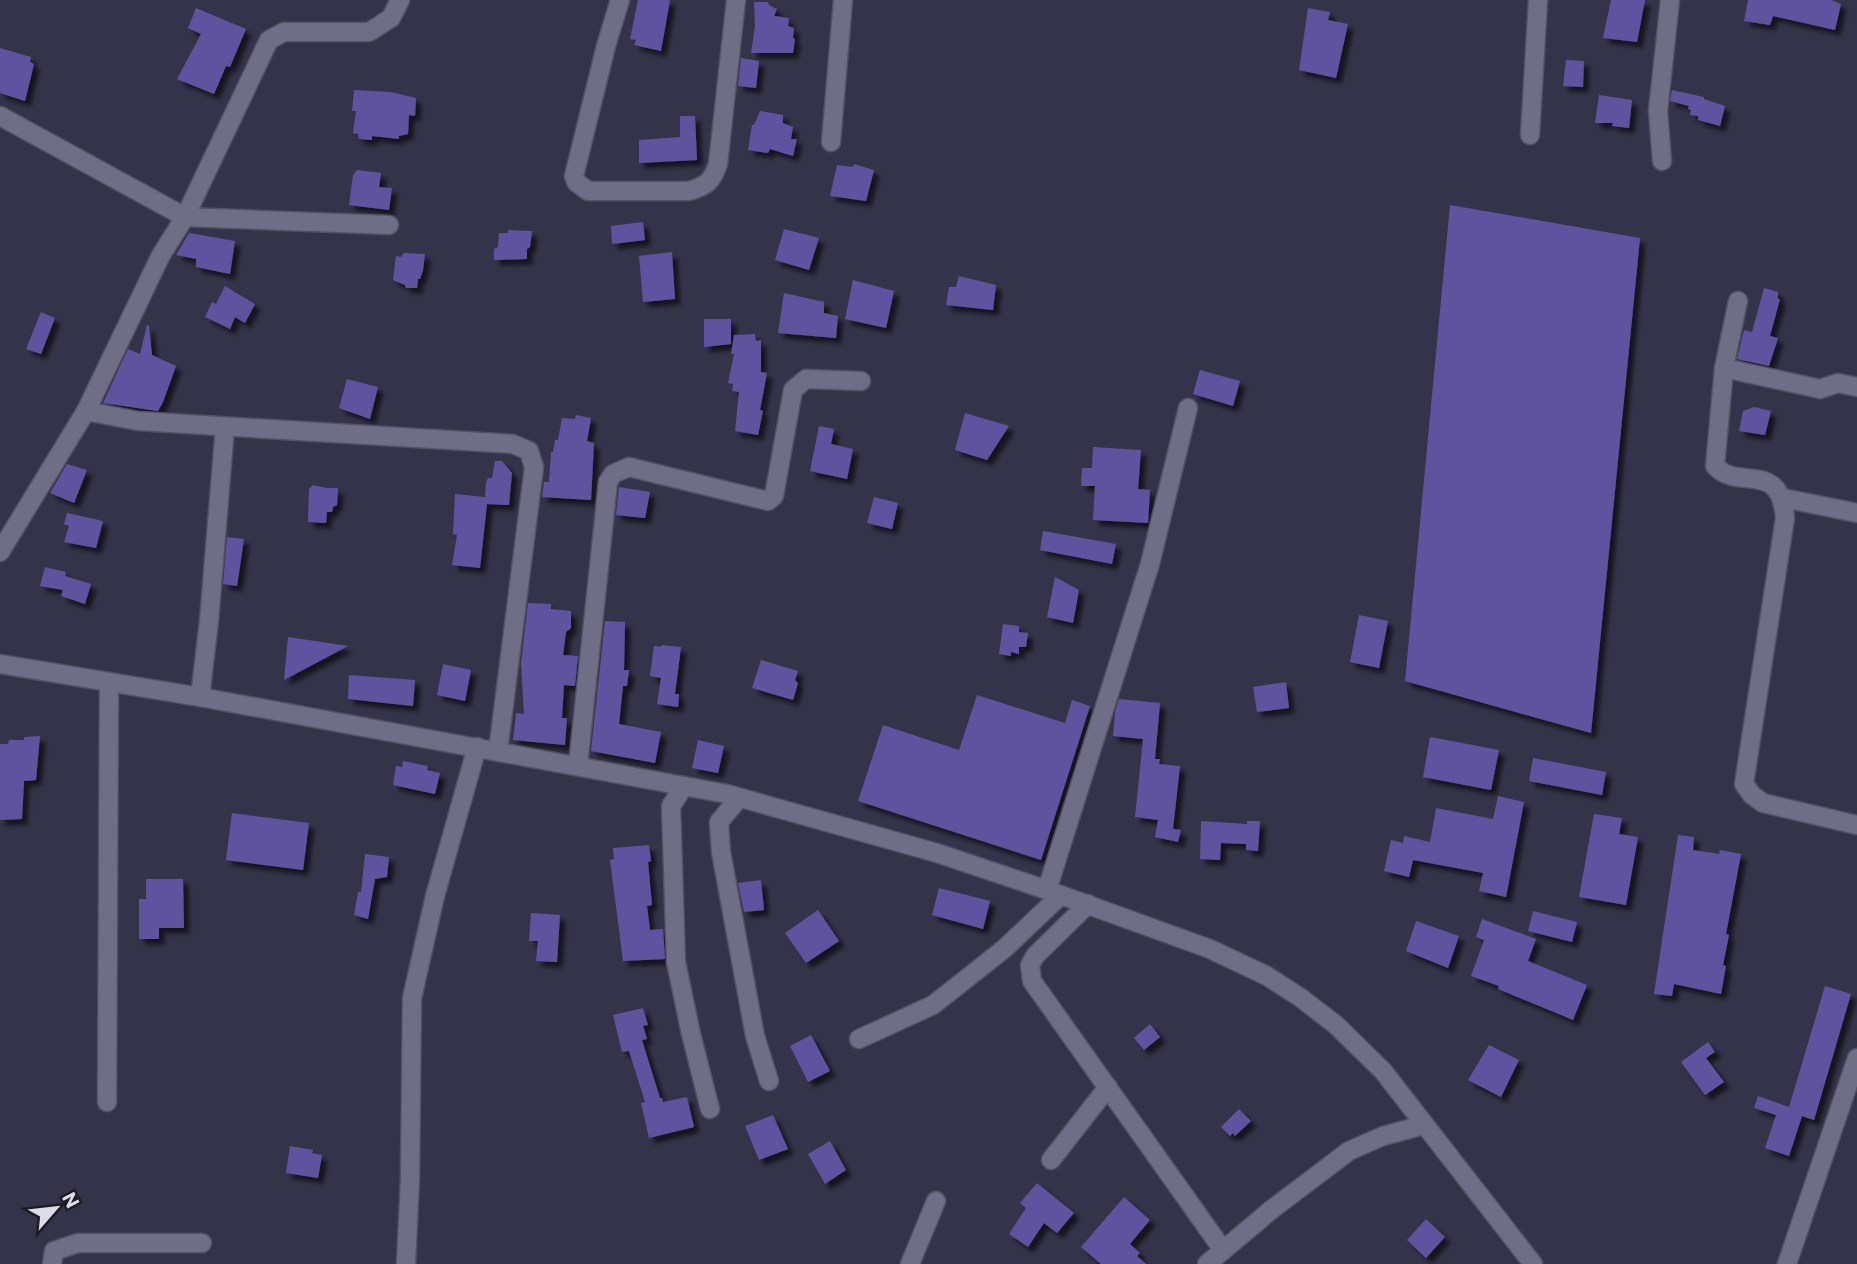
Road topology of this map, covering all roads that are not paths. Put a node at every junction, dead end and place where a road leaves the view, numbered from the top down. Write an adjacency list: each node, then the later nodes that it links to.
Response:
1 (400, 0): 11 (street)
2 (620, 0): 3 (street)
3 (736, 0)
4 (843, 0): 9 (street)
5 (1538, 0): 8 (street)
6 (1670, 0): 10 (street)
7 (0, 116): 11 (street)
8 (1530, 135)
9 (831, 142)
10 (1662, 161)
11 (185, 217): 12 (street); 18 (street)
12 (389, 225)
13 (1738, 301): 14 (street)
14 (1724, 368): 16 (street); 20 (street)
15 (861, 381): 28 (street)
16 (1857, 387)
17 (1188, 408): 32 (street)
18 (86, 411): 19 (street); 22 (street)
19 (225, 427): 25 (street); 27 (street)
20 (1783, 498): 21 (street); 31 (street)
21 (1857, 513)
22 (0, 552)
23 (0, 664): 24 (street)
24 (109, 682): 25 (street); 38 (street)
25 (200, 697): 26 (street)
26 (477, 747): 27 (street); 46 (street)
27 (498, 751): 28 (street)
28 (578, 765): 29 (street)
29 (684, 786): 30 (street); 39 (street)
30 (739, 797): 32 (street); 36 (street)
31 (1857, 825)
32 (1054, 892): 33 (street); 34 (street)
33 (1088, 904): 37 (street); 40 (street)
34 (859, 1039)
35 (1857, 1058): 50 (street)
36 (769, 1080)
37 (1108, 1087): 41 (street); 44 (street)
38 (107, 1102)
39 (709, 1109)
40 (1424, 1125): 44 (street); 49 (street)
41 (1051, 1160)
42 (936, 1201): 47 (street)
43 (202, 1243): 45 (street)
44 (1223, 1250): 48 (street)
45 (52, 1264)
46 (406, 1264)
47 (910, 1264)
48 (1207, 1264)
49 (1533, 1264)
50 (1787, 1264)

